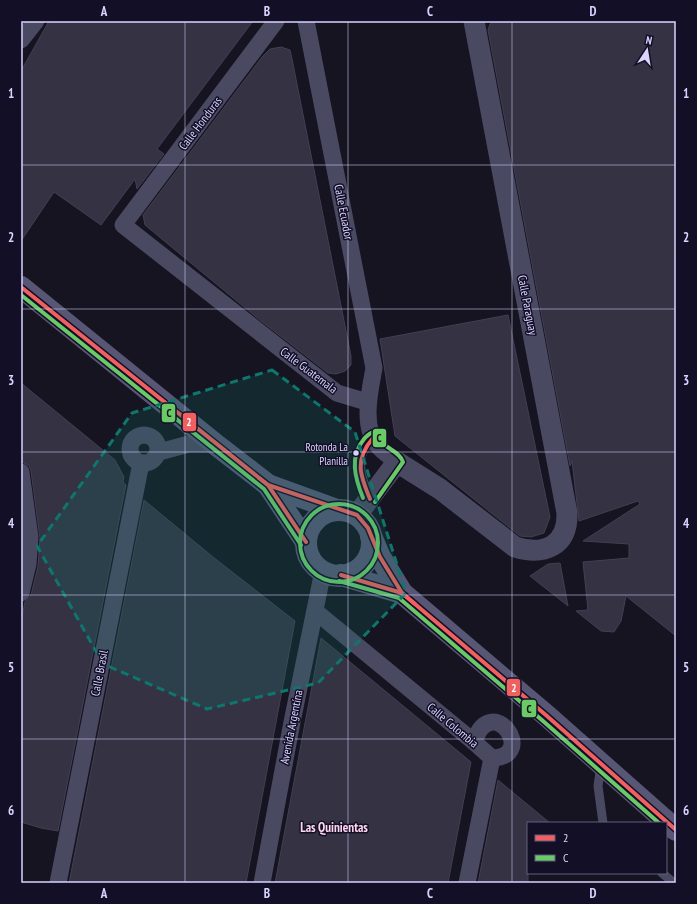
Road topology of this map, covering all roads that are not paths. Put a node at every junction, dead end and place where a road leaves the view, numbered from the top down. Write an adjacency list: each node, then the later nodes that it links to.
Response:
1 (36, 21): 5 (street)
2 (276, 21): 6 (street, Calle Honduras)
3 (306, 21): 8 (street, Calle Ecuador)
4 (474, 21): 12 (street, Calle Paraguay)
5 (21, 40)
6 (123, 225): 8 (street, Calle Guatemala)
7 (21, 287): 10 (main road)
8 (367, 402): 9 (street)
9 (373, 438): 12 (street); 16 (lane)
10 (215, 444): 11 (street); 15 (main road)
11 (159, 452): 13 (street); 13 (street)
12 (397, 462): 16 (street)
13 (141, 463): 33 (street, Calle Brasil)
14 (21, 472): 21 (street)
15 (268, 485): 16 (main road); 18 (main road)
16 (355, 508): 17 (main road); 18 (main road)
17 (371, 536): 19 (main road); 20 (main road)
18 (306, 542): 19 (main road)
19 (332, 573): 20 (main road); 22 (street, Avenida Argentína)
20 (402, 593): 23 (main road)
21 (21, 594)
22 (315, 611): 24 (street, Calle Colombia); 34 (street, Avenida Argentína)
23 (546, 716): 26 (main road); 27 (main road)
24 (474, 742): 25 (street, Calle Colombia); 25 (street)
25 (492, 758): 35 (street)
26 (601, 764): 28 (lane); 29 (main road)
27 (673, 811)
28 (603, 822)
29 (667, 822)
30 (667, 822): 31 (main road)
31 (676, 830)
32 (663, 874): 36 (lane)
33 (58, 883)
34 (262, 883)
35 (467, 883)
36 (674, 883)

